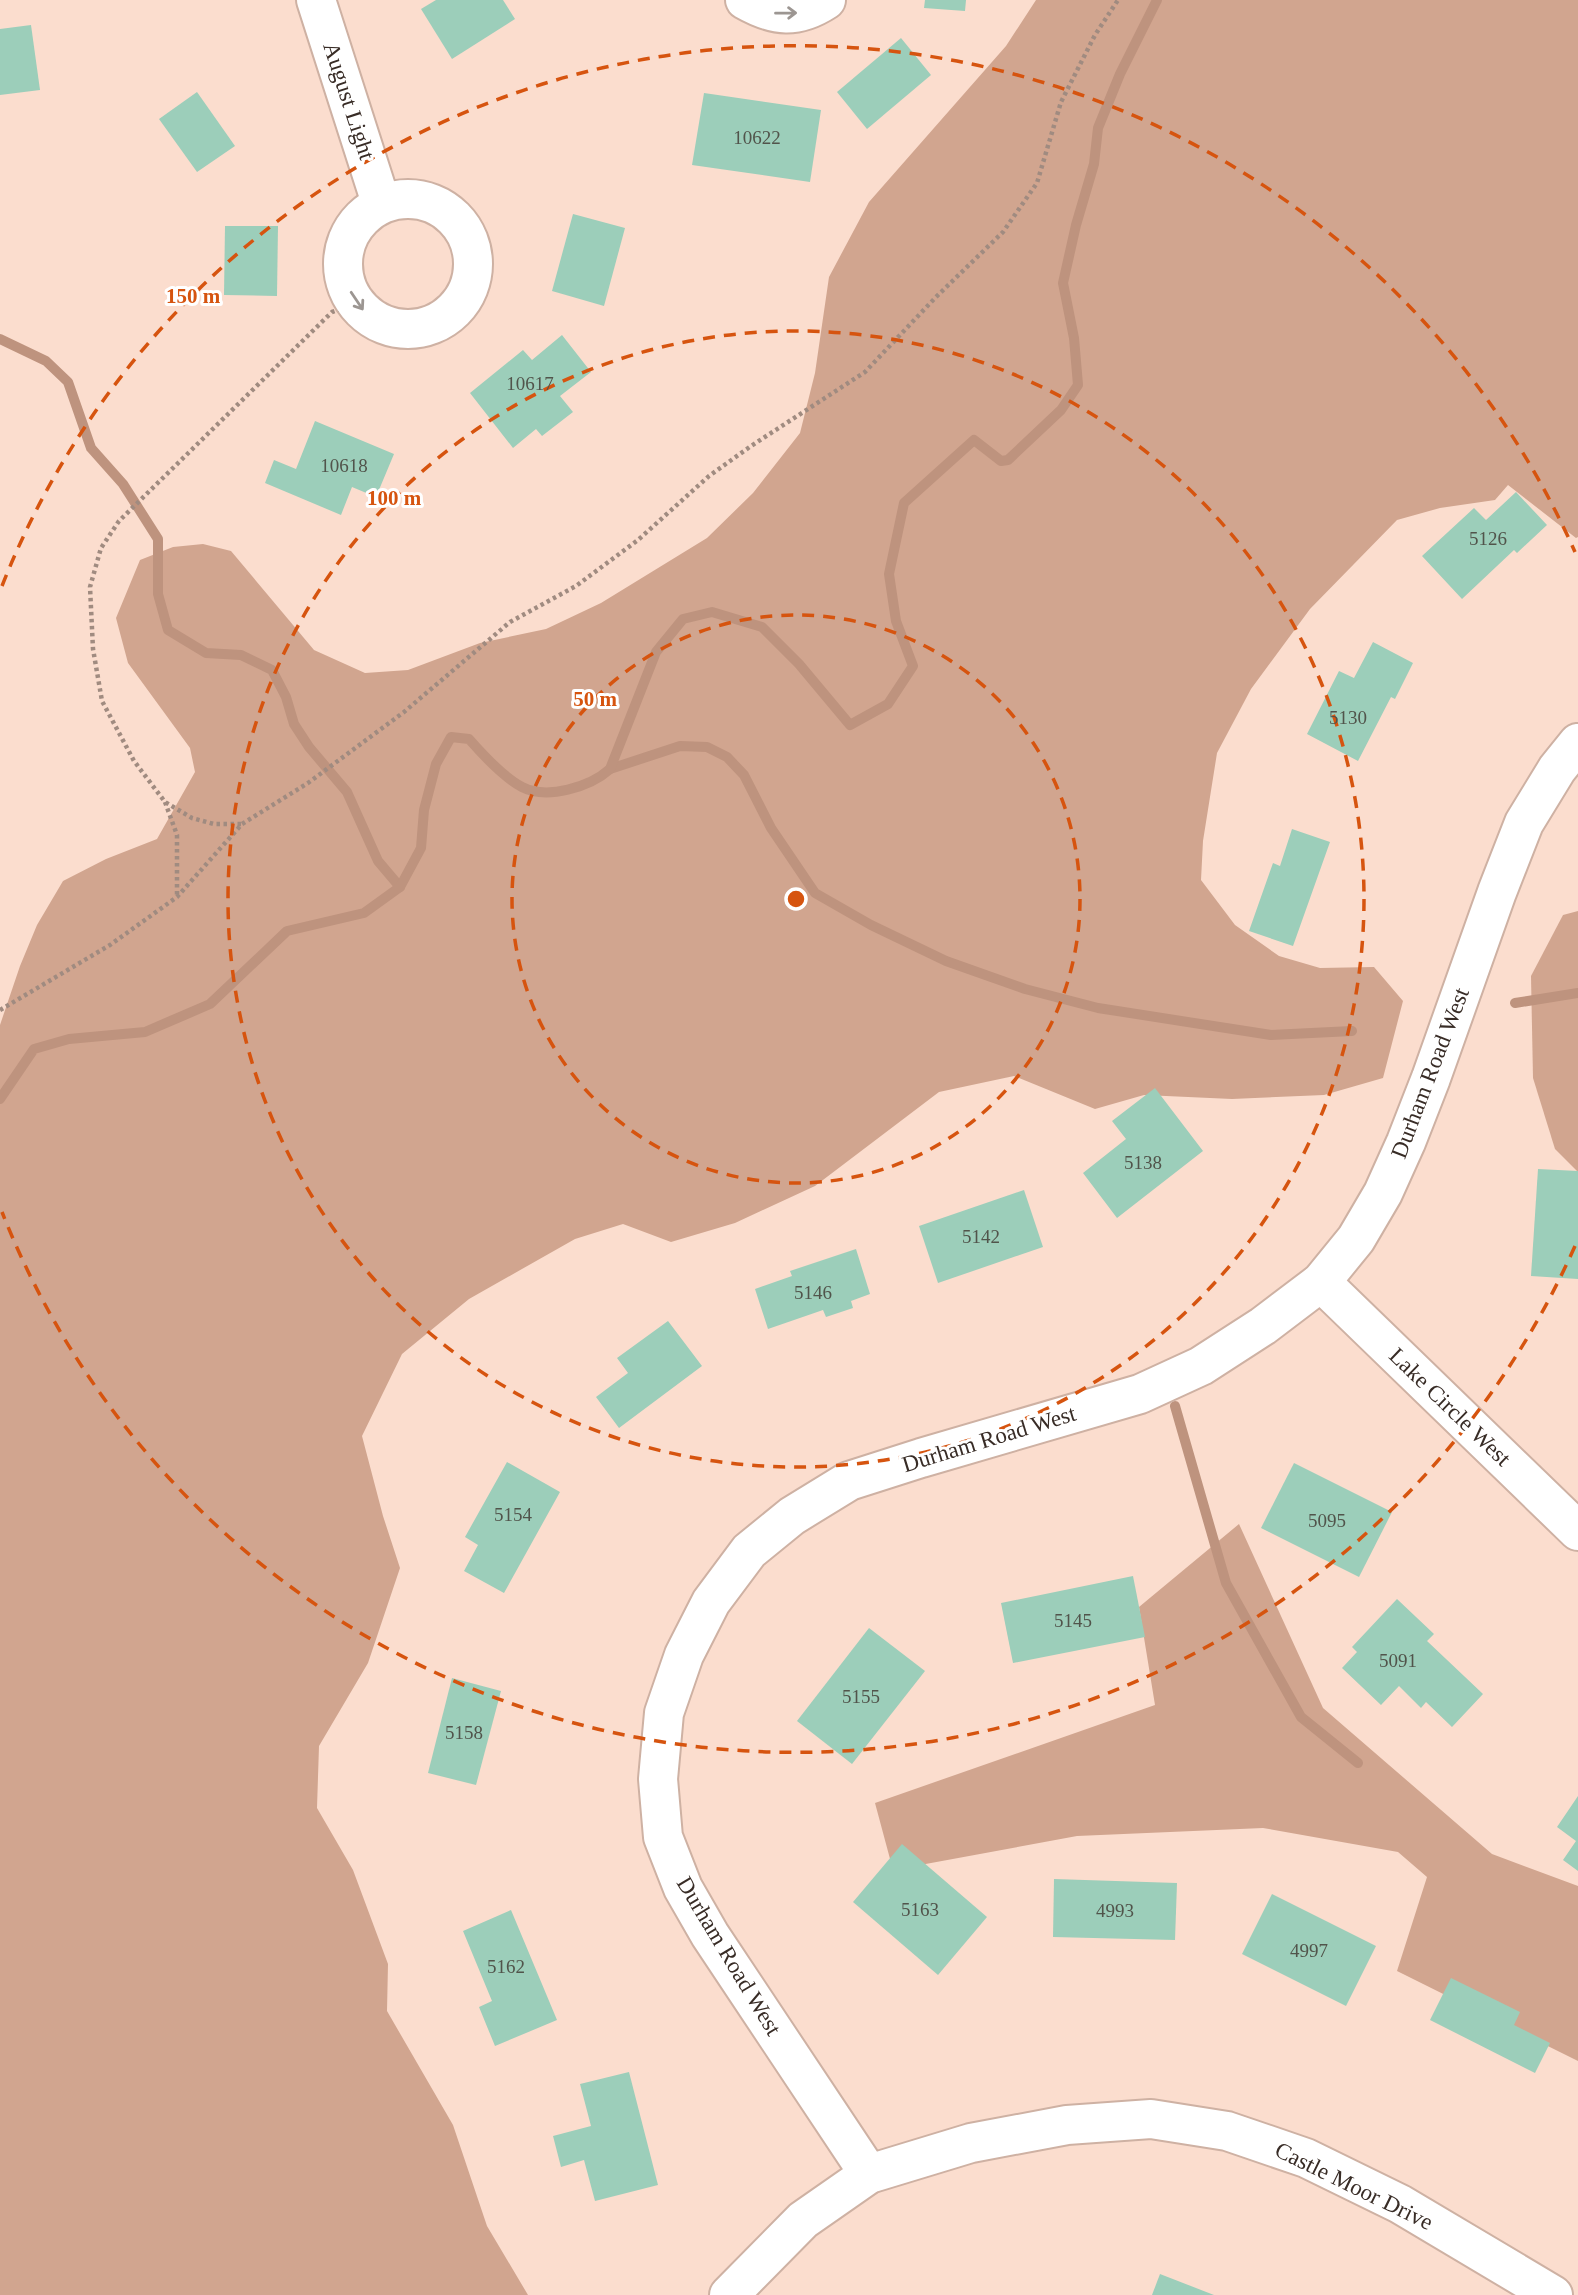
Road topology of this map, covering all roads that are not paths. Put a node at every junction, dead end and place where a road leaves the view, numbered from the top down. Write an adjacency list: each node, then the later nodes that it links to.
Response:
1 (316, 0): 4 (street, August Light)
2 (745, 0): 3 (street, one-way to 3)
3 (827, 0)
4 (381, 203): 4 (street, one-way to 4)
5 (1578, 743): 6 (street, Durham Road West)
6 (1321, 1282): 7 (street, Lake Circle West); 8 (street, Durham Road West)
7 (1578, 1531)
8 (869, 2174): 9 (street, Castle Moor Drive); 10 (street, Castle Moor Drive)
9 (729, 2295)
10 (1553, 2295)

